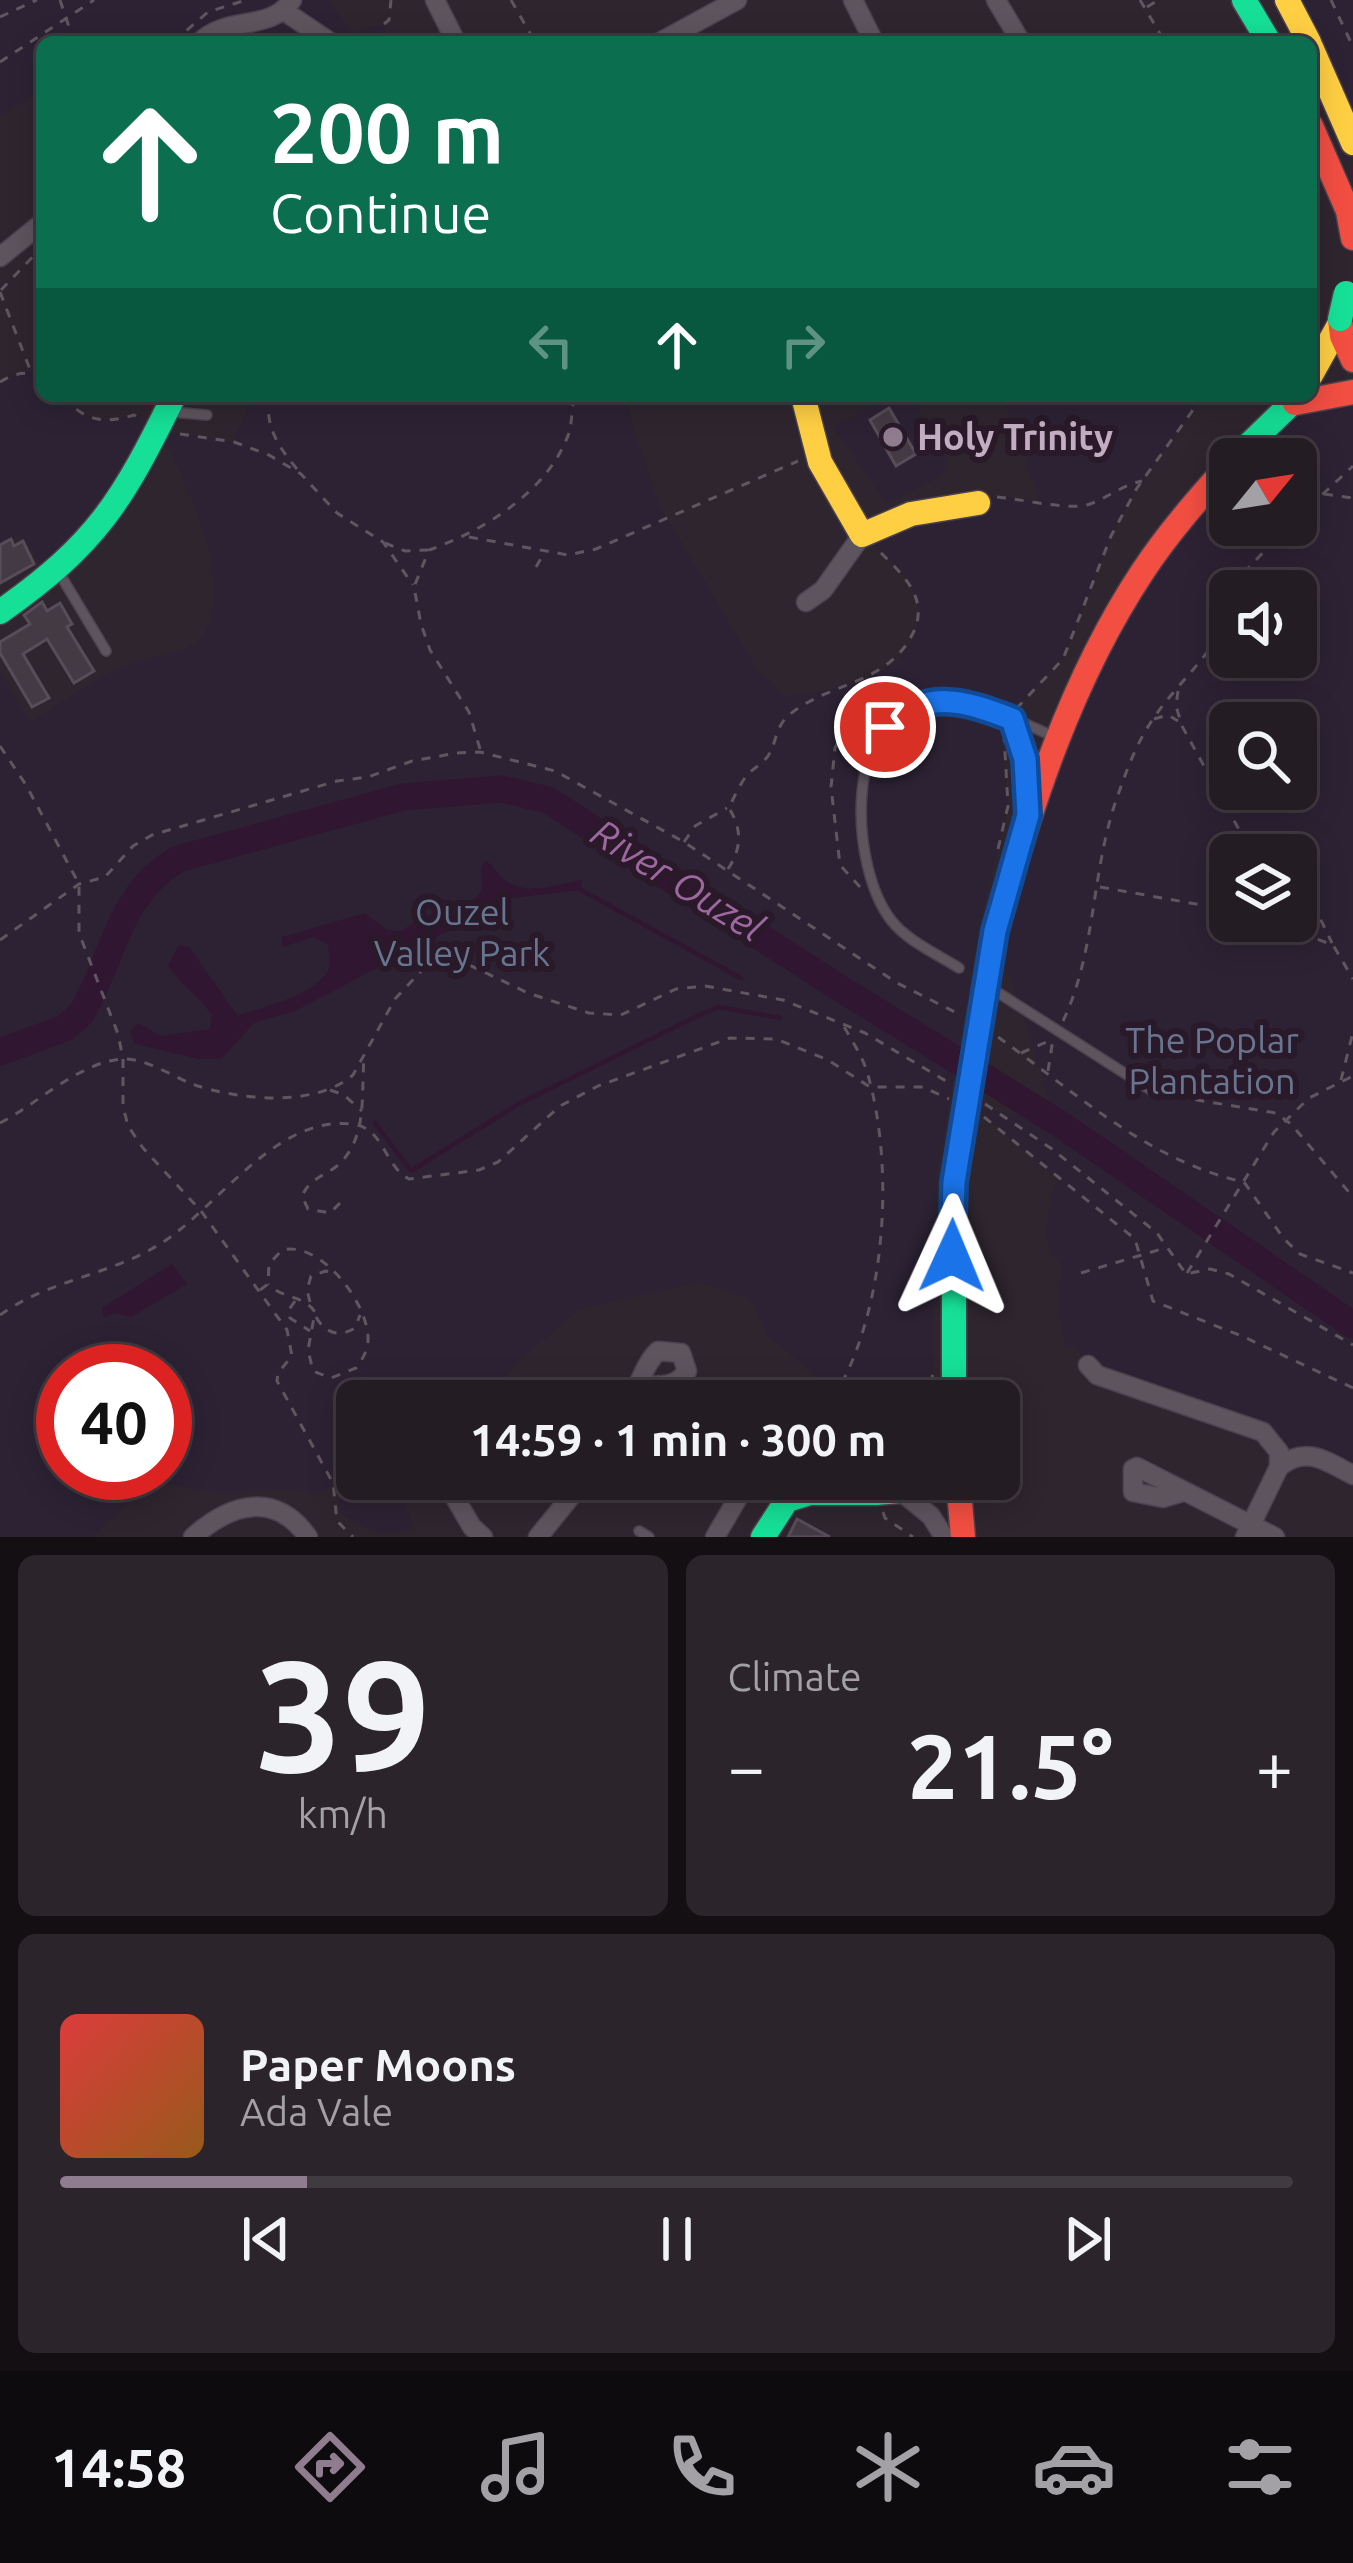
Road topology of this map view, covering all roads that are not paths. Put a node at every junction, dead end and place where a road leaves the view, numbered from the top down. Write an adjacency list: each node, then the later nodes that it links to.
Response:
1 (435, 0): 11 (street)
2 (737, 0): 8 (street)
3 (853, 0): 12 (street)
4 (996, 0): 13 (street)
5 (1244, 0): 14 (street)
6 (1287, 0): 15 (street)
7 (288, 6): 9 (street); 10 (street)
8 (694, 22)
9 (208, 36)
10 (323, 36)
11 (453, 36)
12 (871, 36)
13 (1017, 36)
14 (1265, 36)
15 (1306, 36)
16 (1317, 60): 18 (street)
17 (1317, 139): 20 (street)
18 (1353, 143)
19 (36, 228): 21 (street)
20 (1353, 238)
21 (0, 257)
22 (1350, 288): 23 (street, bridge)
23 (1340, 321): 24 (street); 25 (street)
24 (1353, 360)
25 (1317, 364)
26 (1353, 392): 27 (street)
27 (1317, 396)
28 (807, 402): 35 (street)
29 (1294, 402): 32 (street)
30 (165, 413): 31 (lane); 36 (street)
31 (207, 415)
32 (1256, 438)
33 (1209, 485): 41 (street)
34 (978, 503): 35 (street)
35 (862, 535): 37 (street)
36 (58, 571): 38 (street); 39 (lane)
37 (806, 602)
38 (0, 612)
39 (106, 651)
40 (1011, 718): 41 (lane); 42 (lane); 43 (lane)
41 (1055, 737): 42 (street)
42 (1028, 815): 47 (street, bridge)
43 (959, 968)
44 (994, 990): 45 (lane)
45 (1153, 1092)
46 (1088, 1365): 48 (street)
47 (953, 1380)
48 (1279, 1467): 49 (street); 58 (street)
49 (1353, 1475)
50 (1183, 1492): 58 (street)
51 (456, 1500): 61 (street)
52 (568, 1500): 62 (street)
53 (737, 1500): 63 (street)
54 (787, 1500): 64 (street)
55 (911, 1500): 65 (street)
56 (960, 1500): 66 (street)
57 (964, 1500): 67 (street)
58 (1248, 1530): 68 (street)
59 (194, 1537): 60 (street)
60 (308, 1537)
61 (483, 1537)
62 (538, 1537)
63 (715, 1537)
64 (763, 1537)
65 (944, 1537)
66 (963, 1537)
67 (977, 1537)
68 (1275, 1537)

